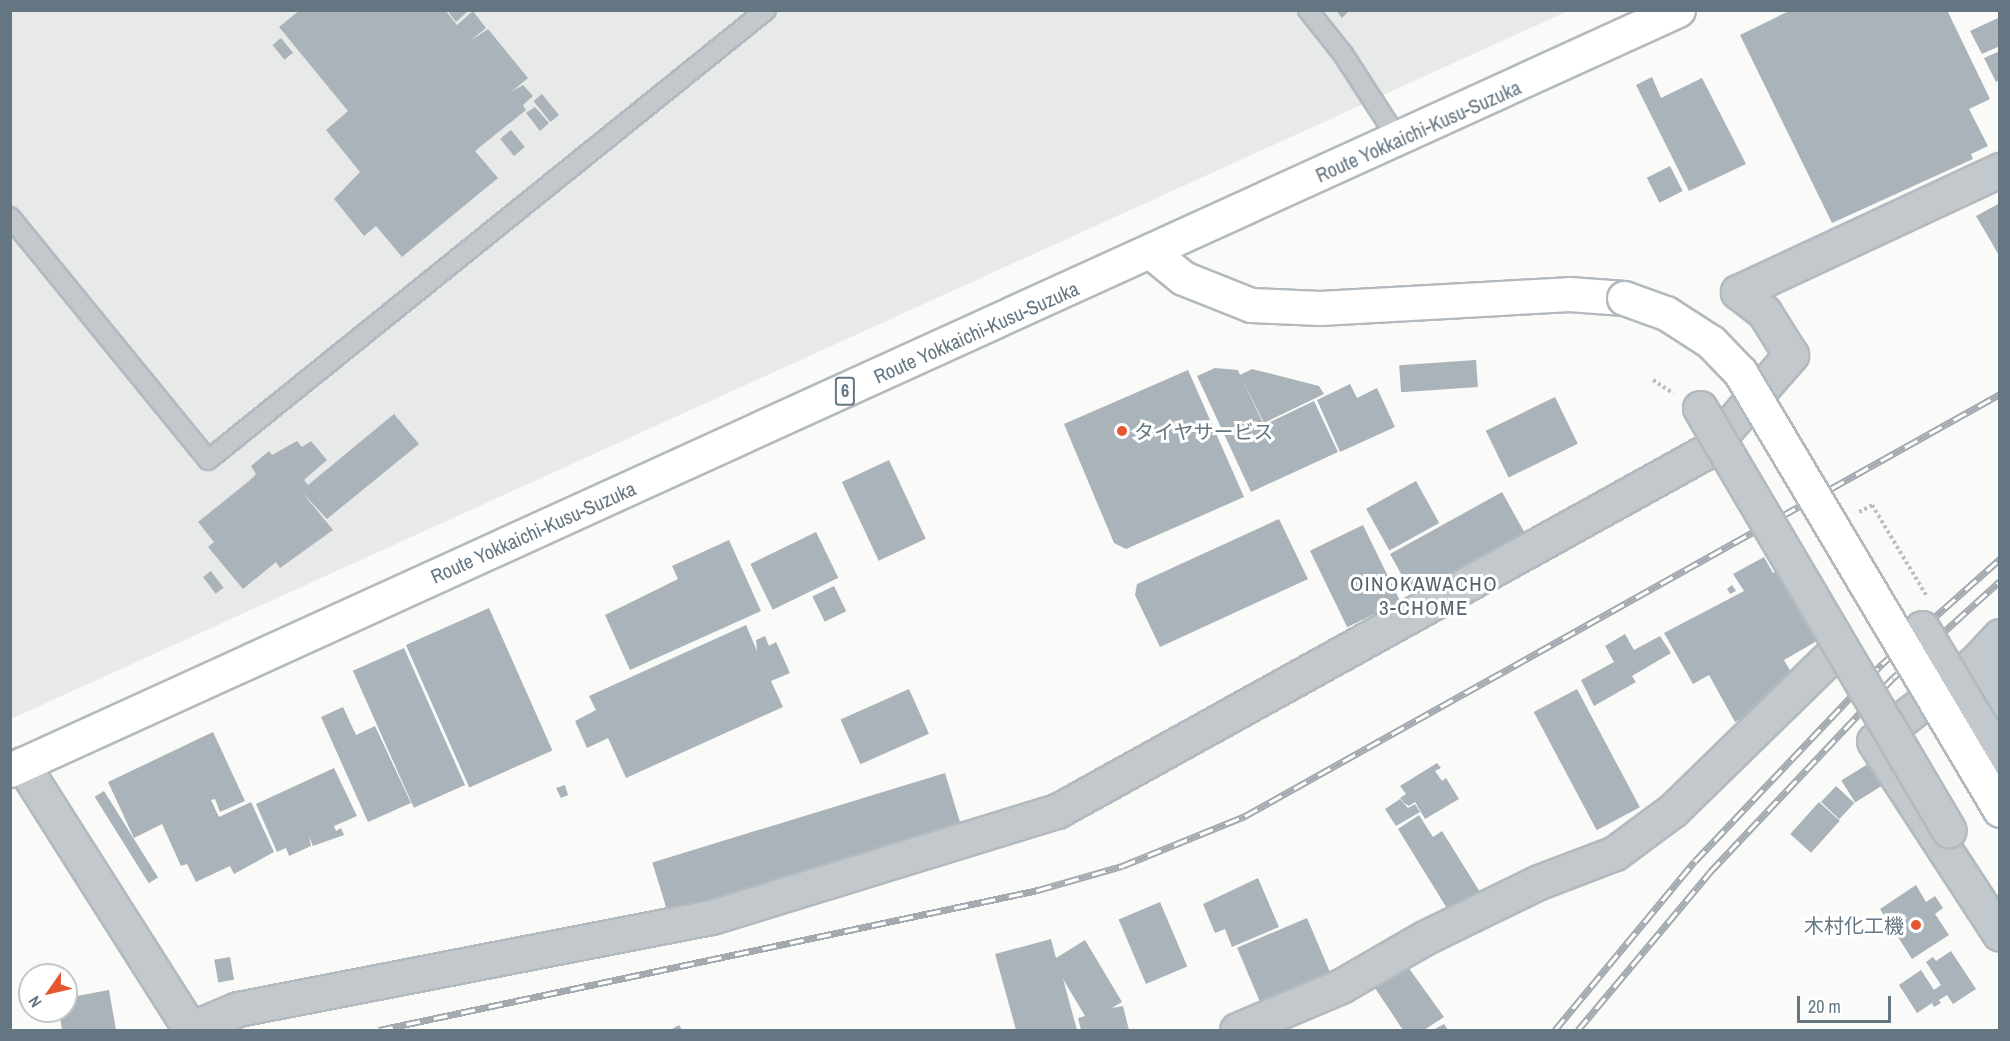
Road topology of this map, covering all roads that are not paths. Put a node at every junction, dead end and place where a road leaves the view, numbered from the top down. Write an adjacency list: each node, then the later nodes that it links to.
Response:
1 (766, 10): 6 (lane)
2 (1308, 10): 4 (lane)
3 (1678, 10): 4 (main road, Route Yokkaichi-Kusu-Suzuka / 6)
4 (1398, 139): 7 (main road, Route Yokkaichi-Kusu-Suzuka / 6)
5 (2000, 170): 19 (street)
6 (10, 217)
7 (1151, 252): 15 (main road, Route Yokkaichi-Kusu-Suzuka / 6); 16 (main road, bridge)
8 (1700, 408): 17 (street, bridge)
9 (1922, 628): 14 (street, bridge)
10 (2000, 636): 12 (street)
11 (1833, 654): 20 (street)
12 (1977, 660): 13 (street); 18 (street)
13 (2000, 700)
14 (1999, 757)
15 (16, 767): 19 (street)
16 (2000, 810)
17 (1949, 830)
18 (2000, 933)
19 (190, 1030)
20 (1237, 1030)

